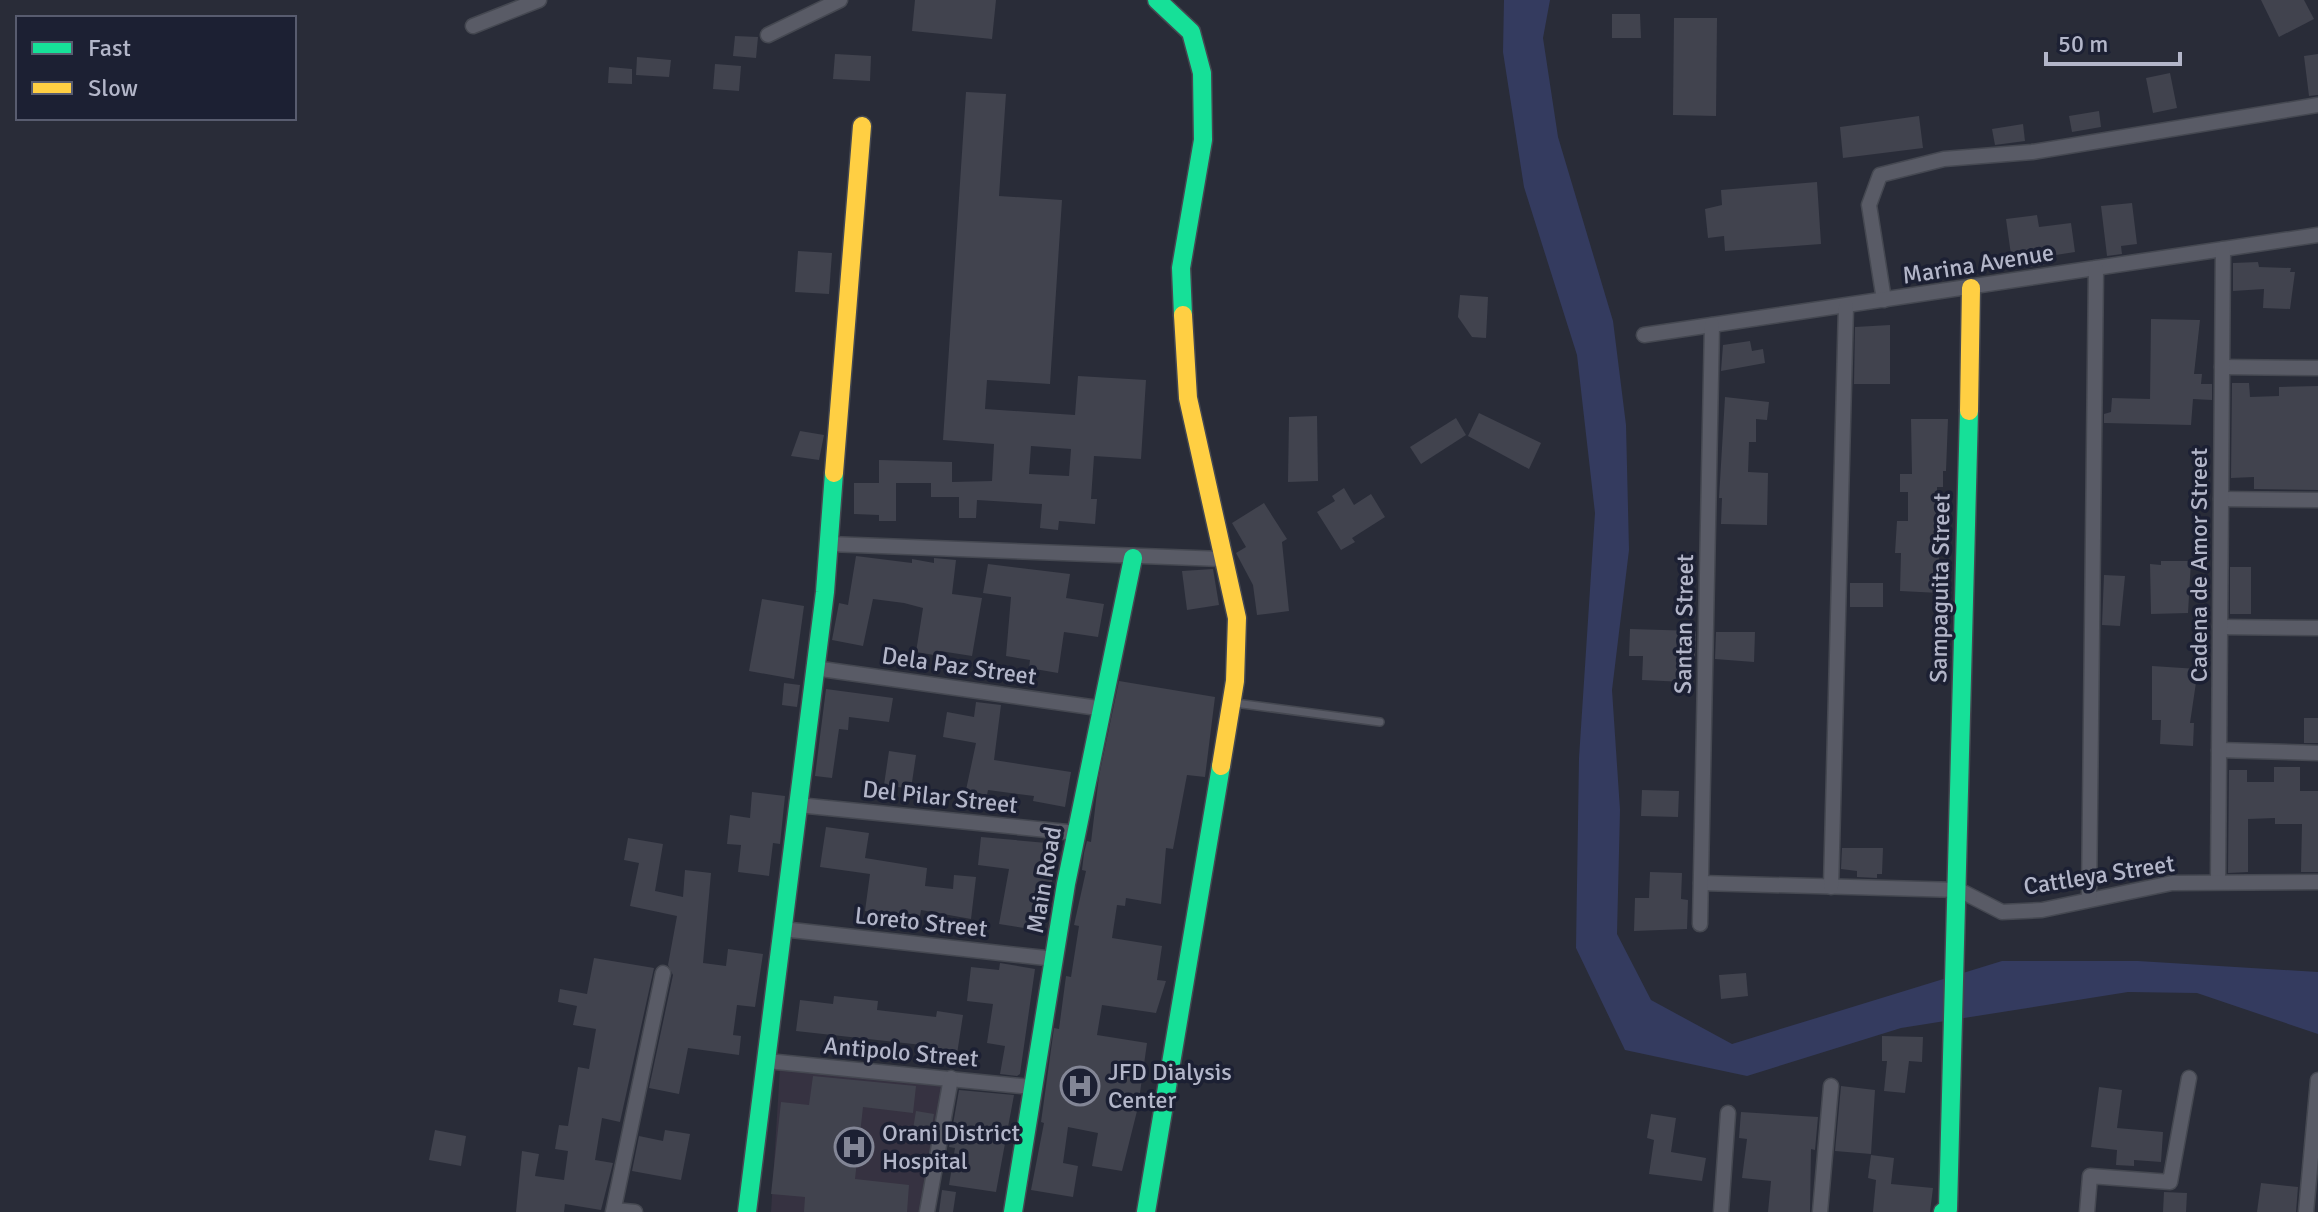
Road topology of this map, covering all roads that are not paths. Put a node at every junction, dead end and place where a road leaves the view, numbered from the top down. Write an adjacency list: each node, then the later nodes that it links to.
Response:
1 (539, 0): 4 (street)
2 (840, 0): 5 (street)
3 (1157, 0): 22 (street)
4 (473, 26)
5 (768, 35)
6 (2318, 105): 12 (street)
7 (862, 126): 20 (street)
8 (2318, 235): 9 (street, Marina Avenue)
9 (2223, 249): 10 (street, Marina Avenue); 16 (street, Cadena de Amor Street)
10 (2096, 268): 11 (street, Marina Avenue); 38 (street)
11 (1971, 288): 12 (street, Marina Avenue); 37 (street, Sampaguita Street)
12 (1884, 300): 13 (street, Marina Avenue)
13 (1846, 306): 14 (street, Marina Avenue); 36 (street)
14 (1712, 325): 15 (street, Marina Avenue); 35 (street, Santan Street)
15 (1644, 335)
16 (2222, 367): 17 (street); 18 (street, Cadena de Amor Street)
17 (2318, 368)
18 (2221, 499): 19 (street); 23 (street, Cadena de Amor Street)
19 (2318, 500)
20 (829, 544): 21 (street); 25 (street)
21 (1133, 558): 22 (street); 27 (street, Main Road)
22 (1222, 559): 26 (street)
23 (2220, 627): 24 (street); 29 (street, Cadena de Amor Street)
24 (2318, 628)
25 (814, 668): 27 (street, Dela Paz Street); 31 (street)
26 (1232, 703): 28 (lane); 55 (street)
27 (1098, 708): 32 (street, Main Road)
28 (1380, 722)
29 (2219, 750): 30 (street); 33 (street, Cadena de Amor Street)
30 (2318, 753)
31 (798, 805): 32 (street, Del Pilar Street); 40 (street)
32 (1077, 833): 41 (street, Main Road)
33 (2218, 882): 34 (street, Cattleya Street); 38 (street, Cattleya Street)
34 (2318, 882)
35 (1701, 883): 36 (street, Cattleya Street); 39 (street, Santan Street)
36 (1831, 887): 37 (street, Cattleya Street)
37 (1959, 890): 38 (street, Cattleya Street); 58 (street, Sampaguita Street)
38 (2089, 899)
39 (1700, 924)
40 (782, 929): 41 (street, Loreto Street); 43 (street)
41 (1055, 959): 48 (street, Main Road)
42 (663, 973): 50 (street)
43 (767, 1061): 44 (street, Antipolo Street); 52 (street)
44 (951, 1078): 48 (street, Antipolo Street); 53 (street)
45 (2189, 1078): 59 (street)
46 (2318, 1080): 60 (street)
47 (1831, 1086): 57 (street)
48 (1031, 1087): 54 (street, Main Road)
49 (1728, 1113): 56 (street)
50 (613, 1211): 51 (street)
51 (635, 1212)
52 (747, 1212)
53 (927, 1212)
54 (1013, 1212)
55 (1146, 1212)
56 (1721, 1212)
57 (1820, 1212)
58 (1943, 1212)
59 (2087, 1212)
60 (2306, 1212)

